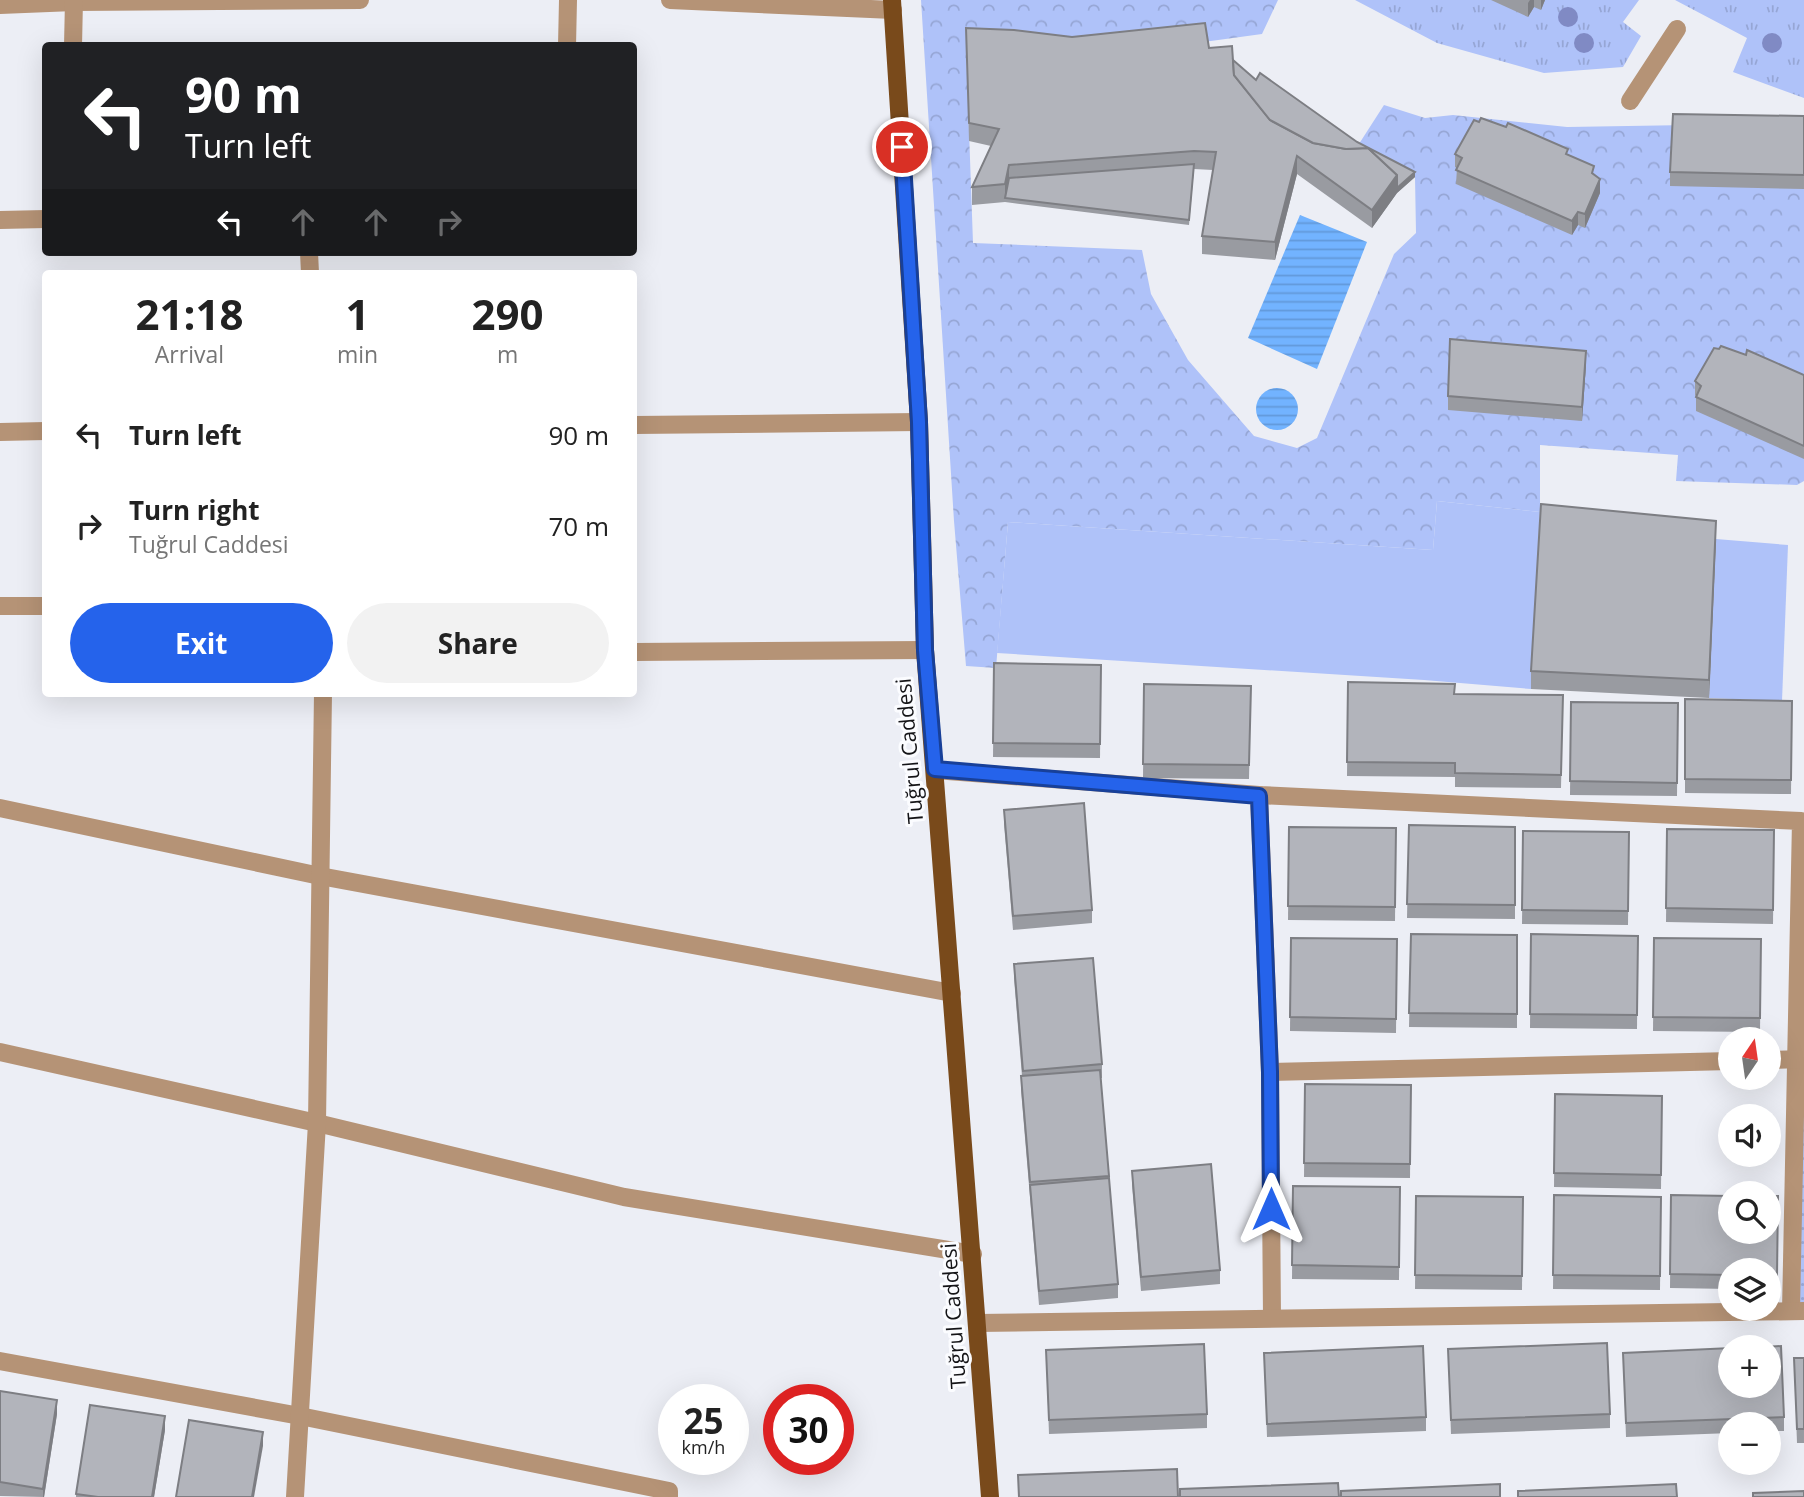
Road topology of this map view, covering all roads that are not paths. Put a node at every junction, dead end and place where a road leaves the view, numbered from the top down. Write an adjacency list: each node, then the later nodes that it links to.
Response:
1 (360, 0): 5 (street)
2 (568, 0): 10 (street)
3 (670, 0): 7 (street)
4 (74, 1): 5 (street); 6 (street); 9 (street)
5 (316, 1)
6 (0, 5)
7 (892, 5): 14 (main road, Tuğrul Caddesi)
8 (1676, 29): 11 (street)
9 (74, 42)
10 (567, 42)
11 (1630, 101)
12 (42, 219): 13 (street)
13 (0, 220)
14 (919, 422): 15 (street); 20 (main road, Tuğrul Caddesi)
15 (637, 425)
16 (42, 431): 17 (street)
17 (0, 432)
18 (0, 606): 19 (street)
19 (42, 606)
20 (925, 650): 21 (street); 23 (main road, Tuğrul Caddesi)
21 (637, 652)
22 (323, 697): 26 (street)
23 (935, 769): 24 (street); 27 (main road, Tuğrul Caddesi)
24 (1259, 796): 29 (street); 32 (street)
25 (0, 808): 26 (street)
26 (320, 876): 27 (street); 33 (street)
27 (952, 993): 34 (main road, Tuğrul Caddesi)
28 (0, 1052): 33 (street)
29 (1800, 1059): 30 (street); 35 (street)
30 (1782, 1060)
31 (1718, 1061): 32 (street)
32 (1270, 1072): 36 (street)
33 (317, 1122): 34 (street); 39 (street)
34 (973, 1254): 37 (main road, Tuğrul Caddesi)
35 (1797, 1311): 36 (street)
36 (1272, 1318): 37 (street)
37 (977, 1323): 42 (main road, Tuğrul Caddesi)
38 (0, 1361): 39 (street)
39 (300, 1416): 40 (street); 41 (street)
40 (295, 1497)
41 (669, 1497)
42 (990, 1497)

